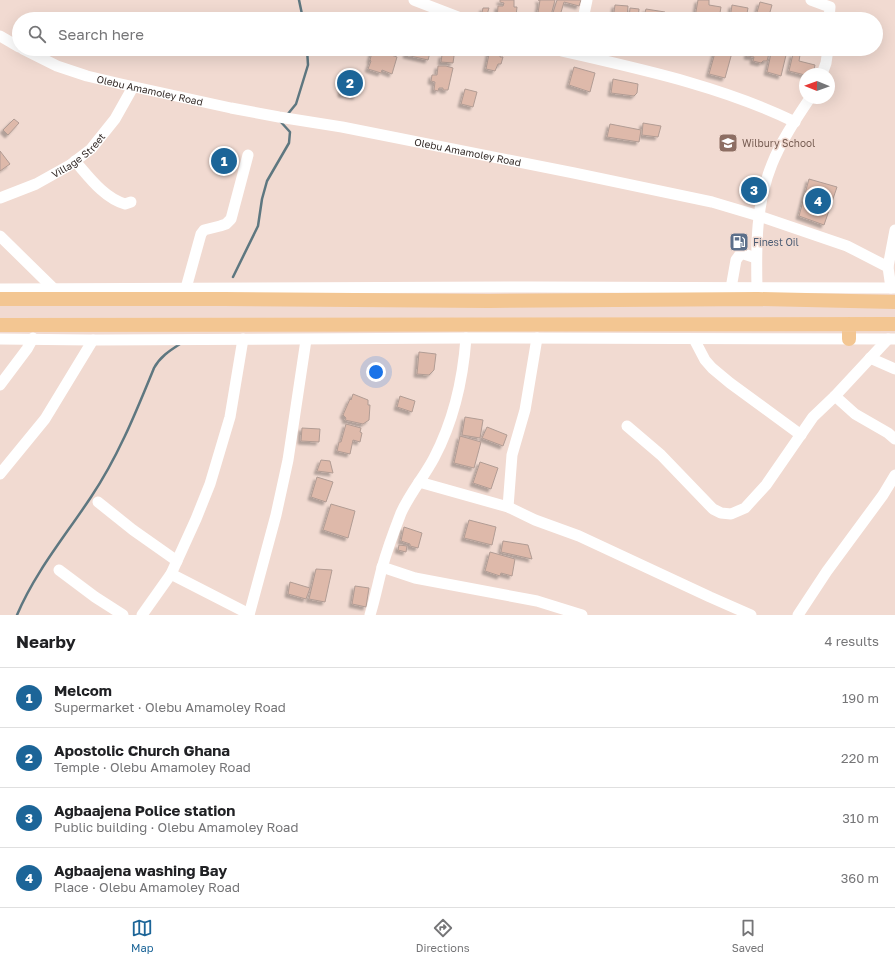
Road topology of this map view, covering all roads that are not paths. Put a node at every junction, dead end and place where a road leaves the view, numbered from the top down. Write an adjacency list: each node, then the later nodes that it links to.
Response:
1 (414, 0): 5 (street)
2 (587, 0): 6 (street)
3 (811, 0): 4 (street)
4 (830, 3)
5 (445, 12)
6 (584, 12)
7 (0, 36): 8 (street)
8 (12, 43)
9 (37, 56): 13 (street, Olebu Amamoley Road)
10 (592, 56): 15 (street)
11 (827, 56): 12 (street)
12 (824, 68)
13 (133, 86): 17 (street, Village Street); 20 (street, Olebu Amamoley Road)
14 (806, 104): 15 (street)
15 (795, 122): 20 (street)
16 (248, 155): 25 (street)
17 (75, 161): 18 (street, Village Street); 19 (street)
18 (0, 198)
19 (131, 202)
20 (759, 216): 23 (street); 24 (street, Olebu Amamoley Road)
21 (895, 230): 24 (street)
22 (0, 236): 28 (street)
23 (756, 258): 26 (street); 30 (street)
24 (892, 266): 27 (street)
25 (186, 288): 26 (street); 28 (street)
26 (731, 288): 30 (street)
27 (893, 288): 30 (street)
28 (54, 289): 29 (street)
29 (0, 290)
30 (758, 293): 32 (main road); 33 (main road); 34 (main road)
31 (0, 299): 32 (main road)
32 (489, 301): 37 (main road)
33 (895, 302)
34 (758, 324): 35 (main road); 37 (main road)
35 (849, 324): 36 (main road); 45 (main road)
36 (895, 324)
37 (488, 325): 38 (main road)
38 (0, 326)
39 (32, 338): 42 (street); 47 (street); 51 (street)
40 (466, 338): 41 (street); 48 (street); 58 (street)
41 (537, 338): 44 (street); 60 (street)
42 (0, 339)
43 (243, 339): 47 (street); 48 (street); 61 (street)
44 (694, 339): 45 (street); 54 (street)
45 (849, 339): 46 (street)
46 (892, 339): 49 (street)
47 (93, 340): 56 (street)
48 (306, 340): 67 (street)
49 (870, 358): 50 (street); 52 (street)
50 (895, 368)
51 (0, 385)
52 (835, 396): 54 (street); 55 (street)
53 (626, 426): 54 (street)
54 (801, 435)
55 (895, 439)
56 (0, 474)
57 (895, 475): 71 (street)
58 (419, 482): 60 (street); 62 (street)
59 (98, 502): 61 (street)
60 (508, 507): 70 (street)
61 (177, 562): 64 (street)
62 (382, 567): 68 (street); 69 (street)
63 (59, 570): 65 (street)
64 (170, 574): 66 (street); 67 (street)
65 (123, 615)
66 (142, 615)
67 (249, 615)
68 (370, 615)
69 (582, 615)
70 (751, 615)
71 (798, 615)

